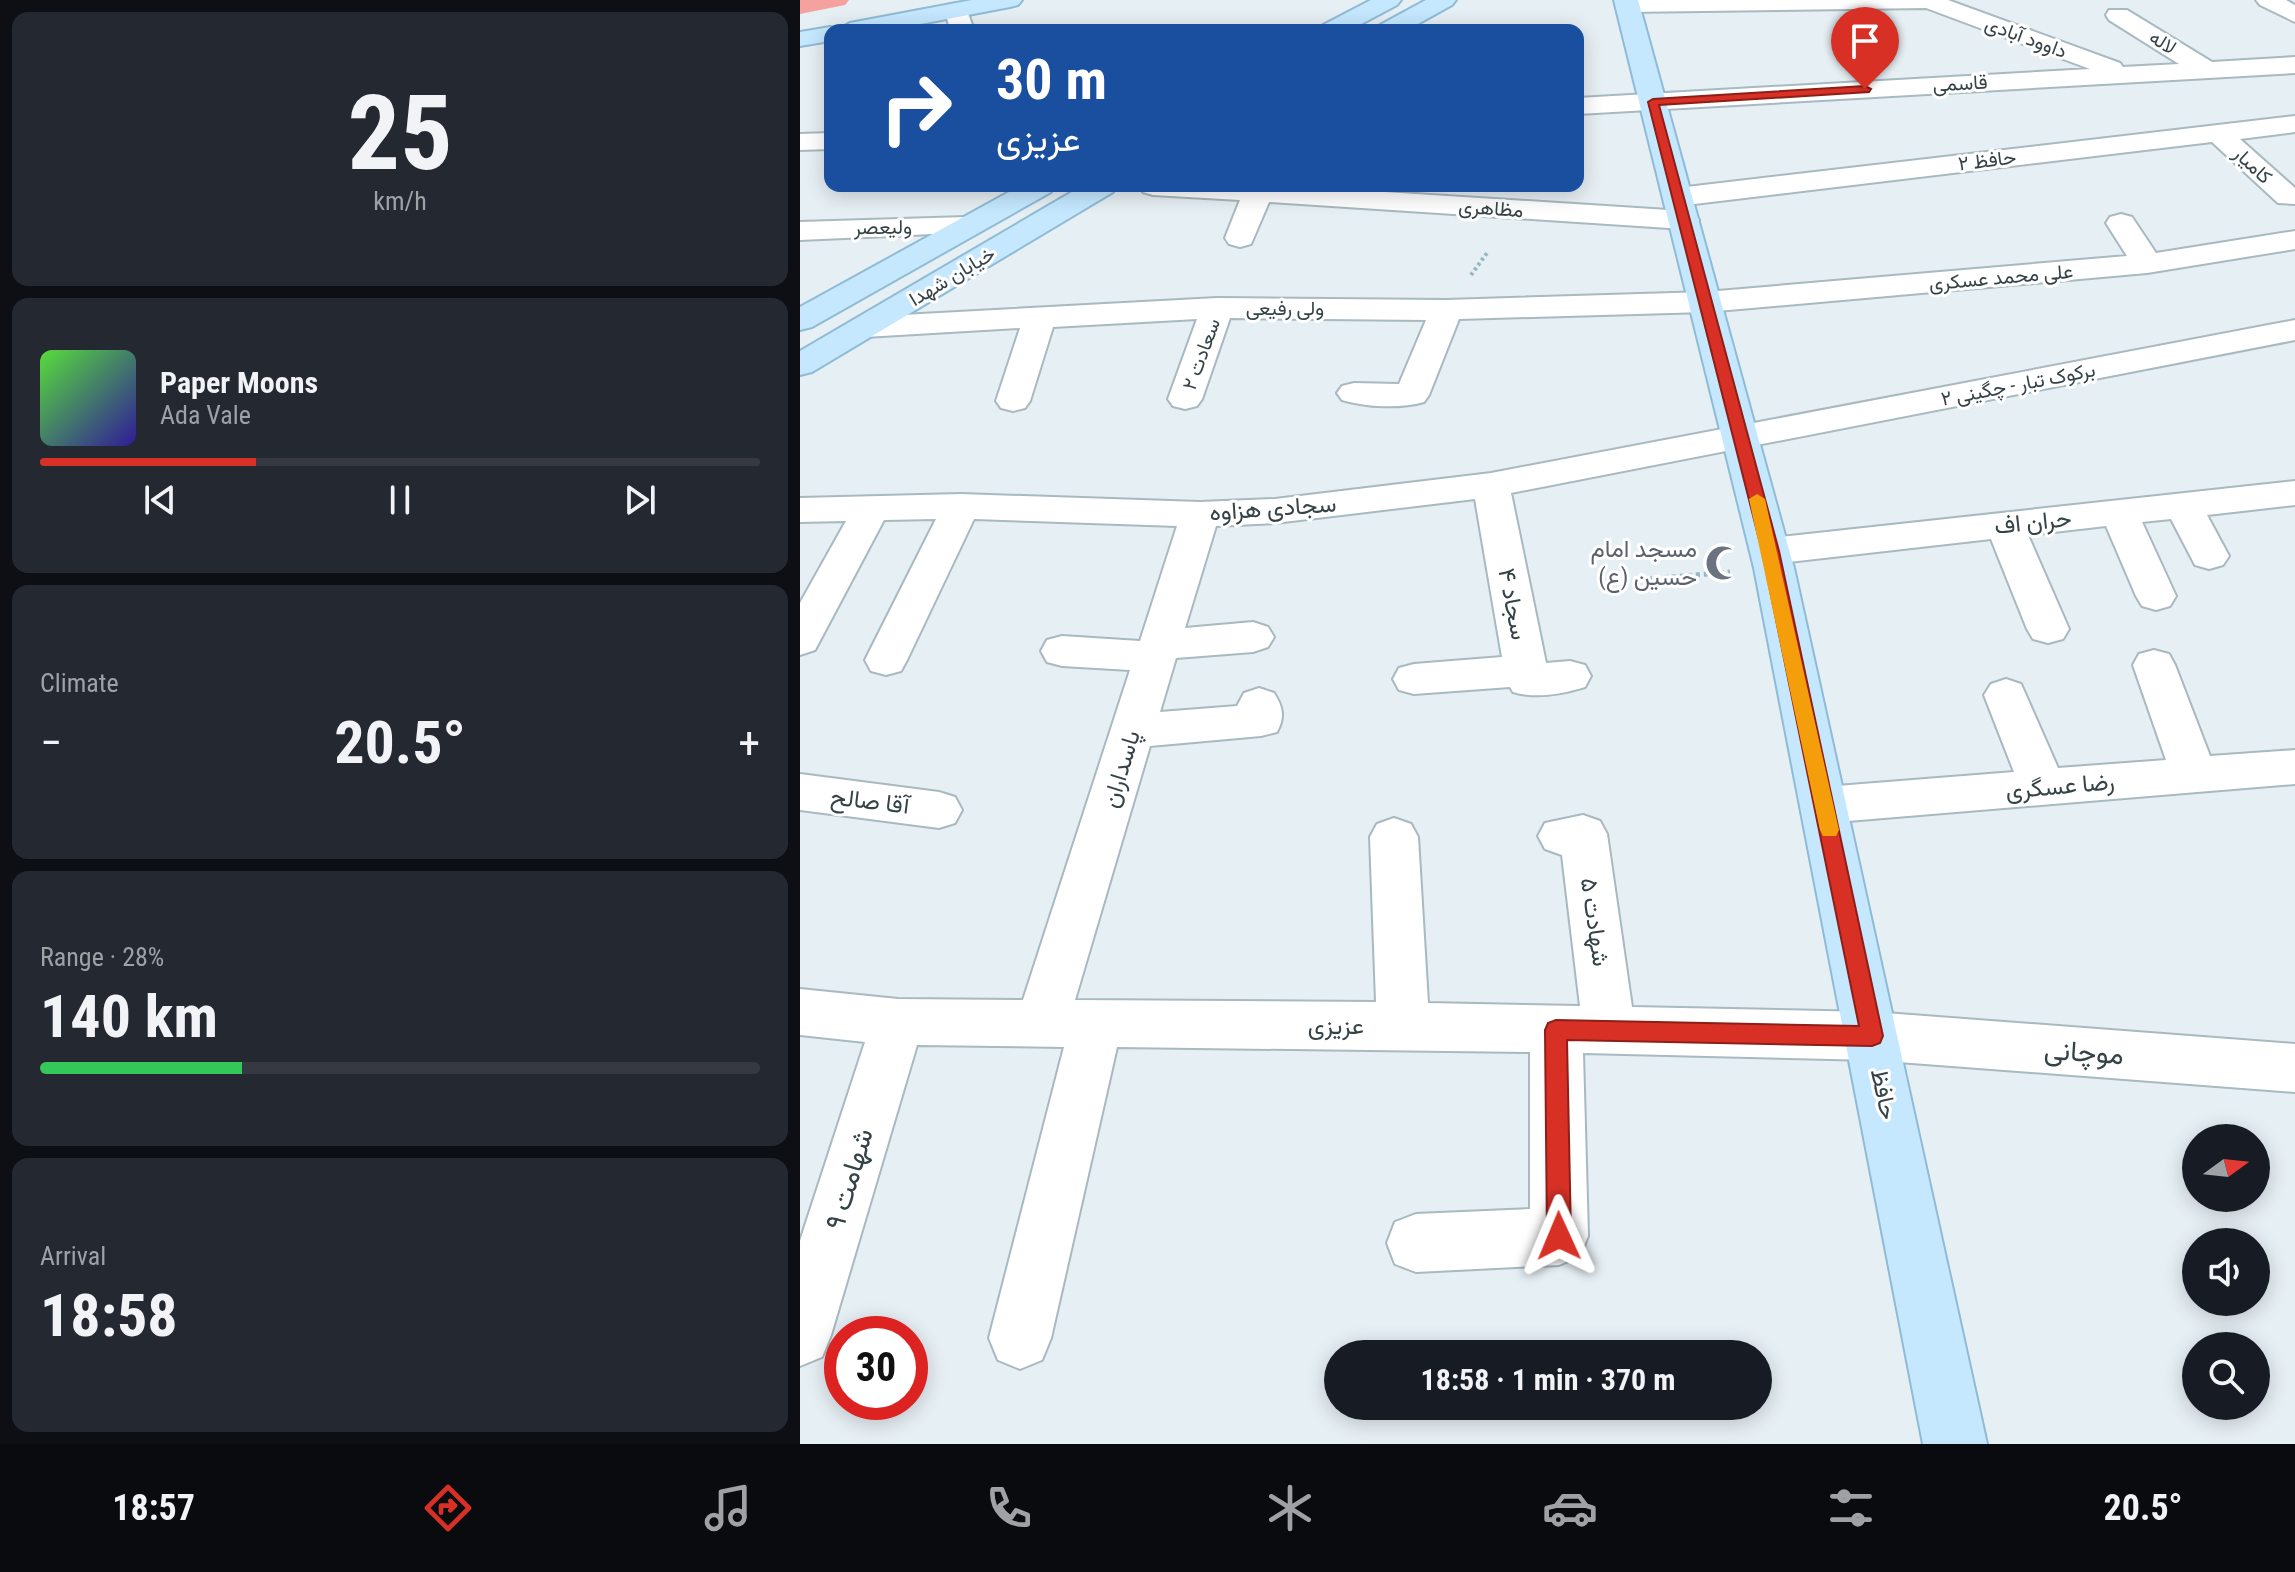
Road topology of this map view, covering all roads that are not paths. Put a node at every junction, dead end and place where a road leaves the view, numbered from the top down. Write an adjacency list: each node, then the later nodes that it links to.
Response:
1 (1010, 0): 9 (street)
2 (1389, 0): 11 (street)
3 (1444, 0): 12 (street)
4 (1927, 0): 6 (street); 17 (street, داوود آبادی)
5 (2268, 0): 8 (street)
6 (1627, 2): 19 (street, حافظ)
7 (2161, 12): 16 (street, لاله)
8 (2295, 15)
9 (959, 20): 10 (street)
10 (915, 24)
11 (1343, 24)
12 (1400, 24)
13 (824, 35): 14 (street)
14 (800, 39)
15 (2295, 65): 16 (street, قاسمی)
16 (2212, 69): 17 (street, قاسمی); 18 (street, لاله)
17 (2127, 73): 19 (street, قاسمی)
18 (2269, 91)
19 (1653, 102): 20 (street, قاسمی); 31 (street, حافظ)
20 (1584, 106)
21 (2295, 124): 22 (street, حافظ ۲)
22 (2218, 133): 30 (street, کامیار); 31 (street, حافظ ۲)
23 (824, 141): 24 (street)
24 (800, 142)
25 (1030, 192): 33 (street, خیابان شهدا)
26 (1093, 192): 43 (street, خیابان شهدا)
27 (1243, 192): 28 (street, مظاهری)
28 (1258, 193): 29 (street, مظاهری); 35 (street)
29 (1381, 193): 31 (street, مظاهری)
30 (2288, 197)
31 (1681, 209): 38 (street, حافظ)
32 (2121, 223): 37 (street)
33 (966, 226): 34 (street, ولیعصر); 42 (street, خیابان شهدا)
34 (800, 231)
35 (1240, 238)
36 (2295, 240): 37 (street, علی محمد عسکری)
37 (2147, 264): 38 (street, علی محمد عسکری)
38 (1706, 302): 40 (street, ولی رفیعی); 49 (street, حافظ)
39 (1217, 308): 40 (street, ولی رفیعی); 41 (street, ولی رفیعی); 47 (street, سعادت ۲)
40 (1446, 310): 46 (street)
41 (1040, 316): 43 (street, ولی رفیعی); 48 (street)
42 (800, 320)
43 (865, 327): 45 (street, خیابان شهدا)
44 (2295, 330): 49 (street, برکوک تبار - چگینی ۲)
45 (800, 365)
46 (1354, 393)
47 (1185, 399)
48 (1013, 401)
49 (1740, 437): 50 (street, سجادی هزاوه); 60 (street, حافظ)
50 (1491, 485): 57 (street, سجادی هزاوه); 69 (street, سجاد ۴)
51 (2295, 493): 54 (street, حران اف)
52 (873, 506): 53 (street, سجادی هزاوه); 55 (street, سجادی هزاوه); 64 (street)
53 (961, 506): 57 (street, سجادی هزاوه); 67 (street)
54 (2184, 506): 56 (street, حران اف); 59 (street)
55 (800, 510)
56 (2119, 513): 58 (street, حران اف); 61 (street)
57 (1200, 514): 66 (street, پاسداران)
58 (2005, 525): 60 (street, حران اف); 62 (street)
59 (2209, 556)
60 (1772, 560): 79 (street, حافظ)
61 (2156, 596)
62 (2048, 629)
63 (1253, 637): 66 (street)
64 (800, 640)
65 (1062, 651): 66 (street)
66 (1158, 651): 74 (street, پاسداران)
67 (886, 660)
68 (2154, 665): 75 (street)
69 (1526, 670): 70 (street, سجاد ۴); 71 (street)
70 (1570, 676)
71 (1414, 679)
72 (2006, 695): 77 (street)
73 (1259, 704): 74 (street)
74 (1133, 731): 85 (street, پاسداران)
75 (2195, 776): 76 (street, رضا عسگری); 77 (street, رضا عسگری)
76 (2290, 778)
77 (2043, 788): 79 (street, رضا عسگری)
78 (800, 792): 80 (street, آقا صالح)
79 (1824, 805): 89 (street, حافظ)
80 (939, 810)
81 (1562, 836): 88 (street, شهادت ۵)
82 (1394, 837): 87 (street)
83 (800, 1012): 84 (street, عزیزی)
84 (898, 1022): 85 (street, عزیزی); 92 (street, شهامت ۹)
85 (1041, 1025): 86 (street, عزیزی)
86 (1096, 1025): 87 (street, عزیزی); 93 (street)
87 (1403, 1026): 88 (street, عزیزی)
88 (1583, 1030): 89 (street, عزیزی); 91 (street)
89 (1872, 1036): 90 (street, موچانی); 94 (street, حافظ)
90 (2295, 1068)
91 (1416, 1243)
92 (800, 1335)
93 (1020, 1338)
94 (1955, 1444)

